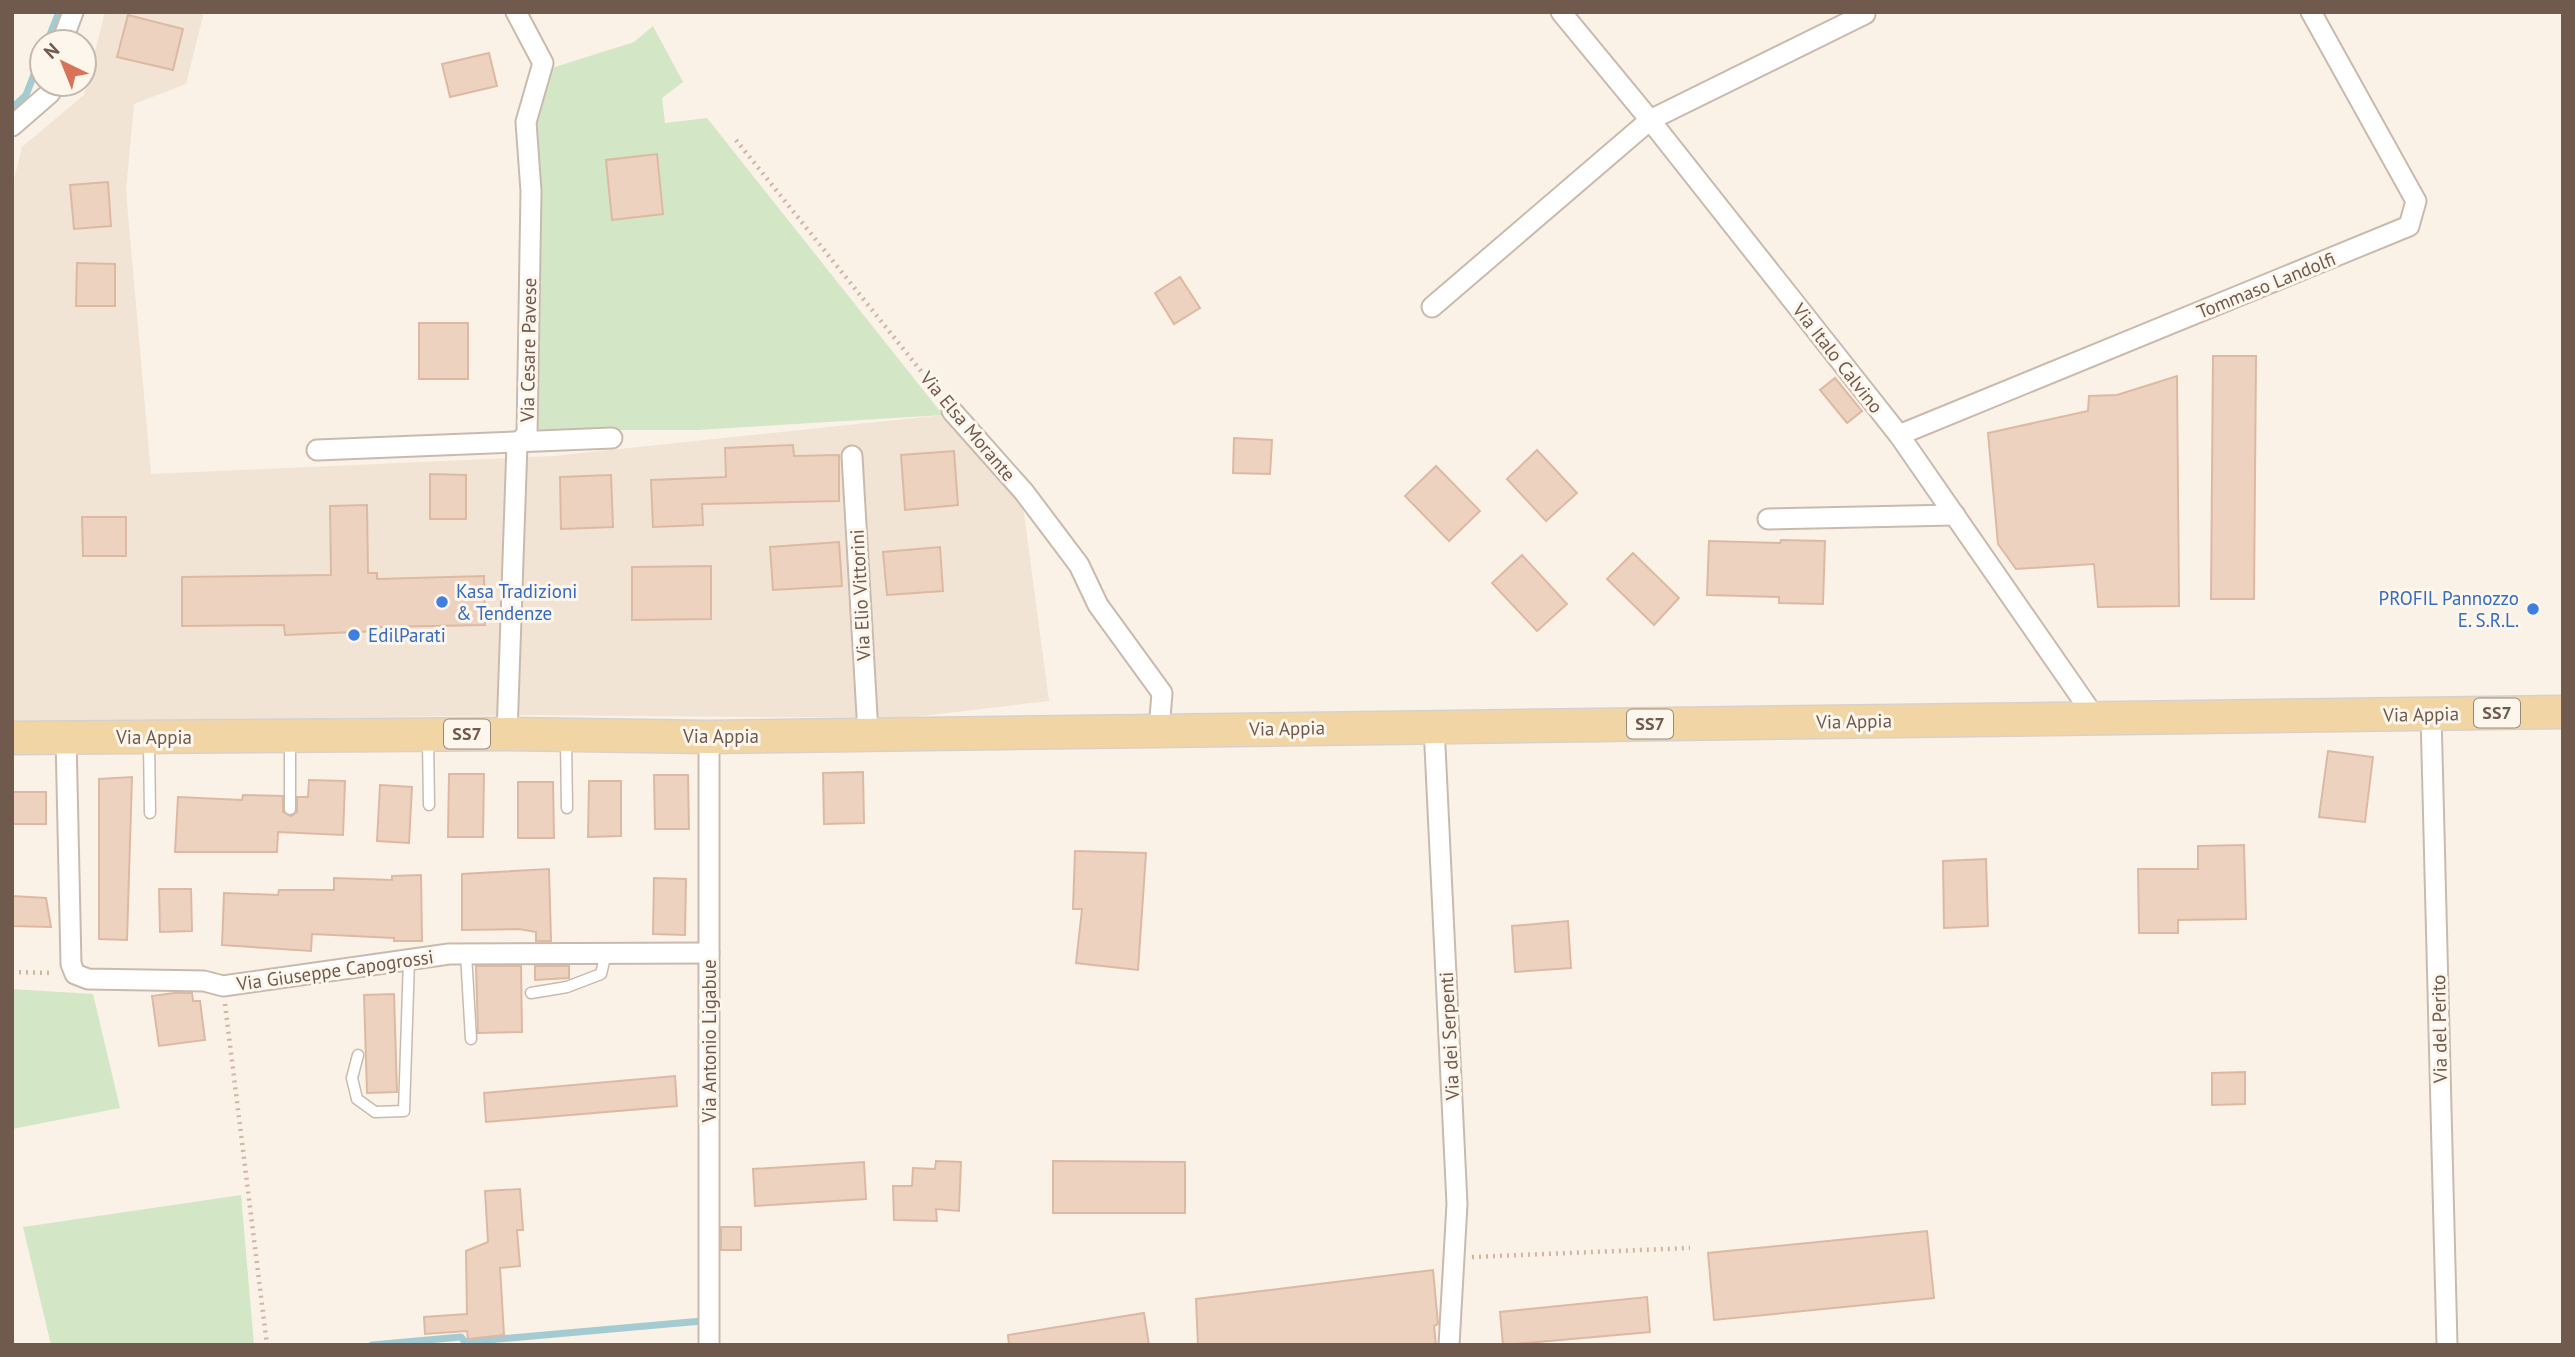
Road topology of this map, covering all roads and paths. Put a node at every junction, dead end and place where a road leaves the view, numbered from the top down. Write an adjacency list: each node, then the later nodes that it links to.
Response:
1 (516, 12): 13 (street, Via Cesare Pavese)
2 (1561, 12): 6 (street, Via Italo Calvino)
3 (2311, 12): 11 (street, Tommaso Landolfi)
4 (1865, 14): 6 (street)
5 (44, 98): 7 (street)
6 (1650, 120): 9 (street); 11 (street, Via Italo Calvino)
7 (12, 126)
8 (736, 140): 10 (path, Via Elsa Morante)
9 (1432, 307)
10 (952, 411): 22 (street, Via Elsa Morante)
11 (1899, 435): 16 (street, Via Italo Calvino)
12 (611, 438): 13 (street)
13 (517, 444): 14 (street); 24 (street, Via Cesare Pavese)
14 (317, 450)
15 (852, 456): 23 (street, Via Elio Vittorini)
16 (1955, 515): 17 (street); 20 (street, Via Italo Calvino)
17 (1768, 519)
18 (2563, 712): 19 (main road, Via Appia / SS7)
19 (2431, 714): 20 (main road, Via Appia / SS7); 51 (street, Via del Perito)
20 (2096, 719): 21 (main road, Via Appia / SS7)
21 (1434, 726): 22 (main road, Via Appia / SS7); 47 (street, Via dei Serpenti)
22 (1159, 730): 23 (main road, Via Appia / SS7)
23 (868, 733): 30 (main road, Via Appia / SS7)
24 (507, 734): 25 (main road, Via Appia / SS7); 26 (main road, Via Appia / SS7)
25 (428, 735): 27 (main road, Via Appia / SS7); 32 (lane)
26 (566, 735): 30 (main road, Via Appia / SS7); 33 (lane)
27 (290, 736): 29 (main road, Via Appia / SS7); 34 (lane)
28 (66, 737): 29 (main road, Via Appia / SS7); 31 (main road, Via Appia / SS7); 41 (street)
29 (149, 737): 35 (lane)
30 (709, 737): 37 (street, Via Antonio Ligabue)
31 (12, 738)
32 (429, 805)
33 (567, 808)
34 (290, 809)
35 (150, 813)
36 (606, 953): 37 (street, Via Giuseppe Capogrossi); 38 (street, Via Giuseppe Capogrossi); 43 (lane)
37 (709, 953): 49 (street, Via Antonio Ligabue)
38 (466, 954): 39 (street, Via Giuseppe Capogrossi); 44 (lane)
39 (409, 960): 42 (street, Via Giuseppe Capogrossi); 45 (lane)
40 (12, 972): 41 (path)
41 (75, 974): 42 (street, Via Giuseppe Capogrossi)
42 (223, 986): 48 (path)
43 (531, 993)
44 (471, 1039)
45 (358, 1055)
46 (1690, 1248): 47 (path)
47 (1454, 1258): 50 (street, Via dei Serpenti)
48 (267, 1345)
49 (709, 1345)
50 (1449, 1345)
51 (2447, 1345)

